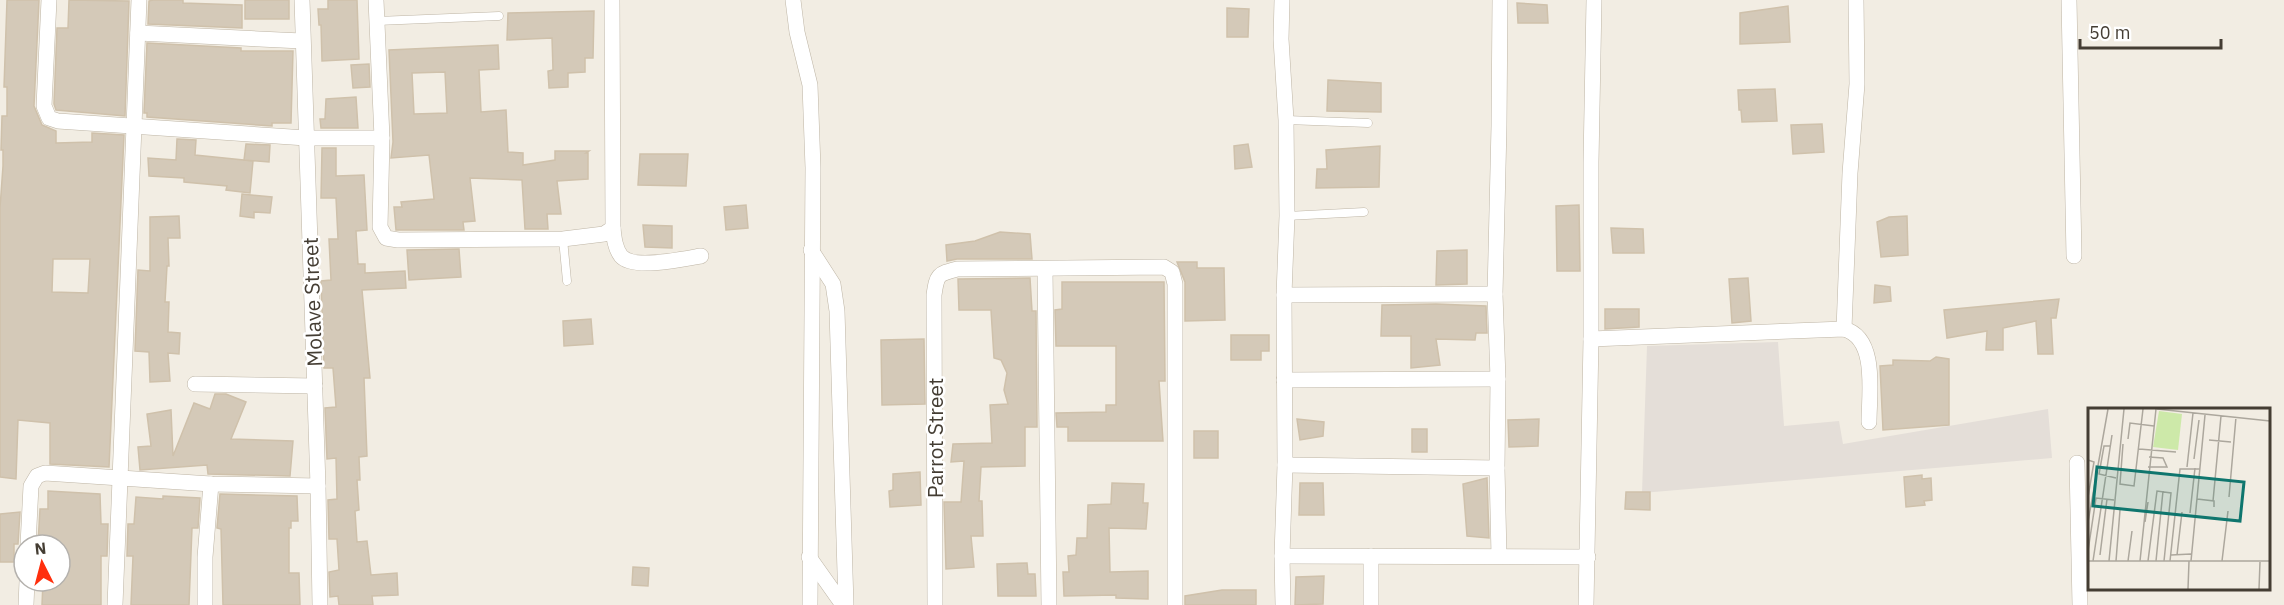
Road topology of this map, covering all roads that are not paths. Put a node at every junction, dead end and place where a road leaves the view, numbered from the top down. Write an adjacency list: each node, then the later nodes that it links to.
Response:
1 (49, 0): 18 (street)
2 (139, 0): 14 (street)
3 (302, 0): 15 (street, Molave Street)
4 (376, 0): 13 (street)
5 (612, 0): 23 (street)
6 (793, 0): 25 (street)
7 (1282, 0): 16 (street)
8 (1500, 0): 31 (street)
9 (1594, 0): 35 (street)
10 (1856, 0): 34 (street)
11 (2069, 0): 27 (street)
12 (499, 16): 13 (lane)
13 (377, 21): 20 (street)
14 (138, 33): 15 (street); 18 (street)
15 (302, 41): 19 (street, Molave Street)
16 (1286, 120): 17 (lane); 22 (street)
17 (1368, 123)
18 (133, 126): 19 (street); 44 (street)
19 (306, 138): 20 (street); 39 (street, Molave Street)
20 (382, 138): 24 (street)
21 (1364, 212): 22 (lane)
22 (1287, 216): 32 (street)
23 (613, 228): 24 (street); 26 (street)
24 (563, 239): 30 (lane)
25 (811, 250): 29 (street); 33 (street)
26 (701, 256)
27 (2074, 256)
28 (1045, 269): 58 (street, Parrot Street); 59 (street); 60 (street)
29 (829, 278): 33 (street); 57 (street)
30 (567, 281)
31 (1495, 294): 32 (street); 36 (street)
32 (1284, 295): 37 (street)
33 (811, 297): 51 (street)
34 (1844, 329): 35 (street); 40 (street)
35 (1591, 339): 52 (street)
36 (1498, 379): 37 (street); 43 (street)
37 (1284, 380): 42 (street)
38 (195, 384): 39 (street)
39 (315, 386): 46 (street, Molave Street)
40 (1869, 422)
41 (2077, 463): 64 (street)
42 (1285, 465): 43 (street); 48 (street)
43 (1497, 468): 50 (street)
44 (120, 478): 45 (street); 47 (street); 53 (street)
45 (211, 484): 46 (street); 54 (street)
46 (318, 486): 55 (street, Molave Street)
47 (29, 533)
48 (1282, 556): 49 (street); 61 (street)
49 (1371, 556): 50 (street); 62 (street)
50 (1499, 556): 52 (street)
51 (809, 557): 56 (street); 57 (street)
52 (1588, 557): 63 (street)
53 (115, 605)
54 (205, 605)
55 (320, 605)
56 (810, 605)
57 (844, 605)
58 (935, 605)
59 (1049, 605)
60 (1175, 605)
61 (1283, 605)
62 (1371, 605)
63 (1586, 605)
64 (2080, 605)

